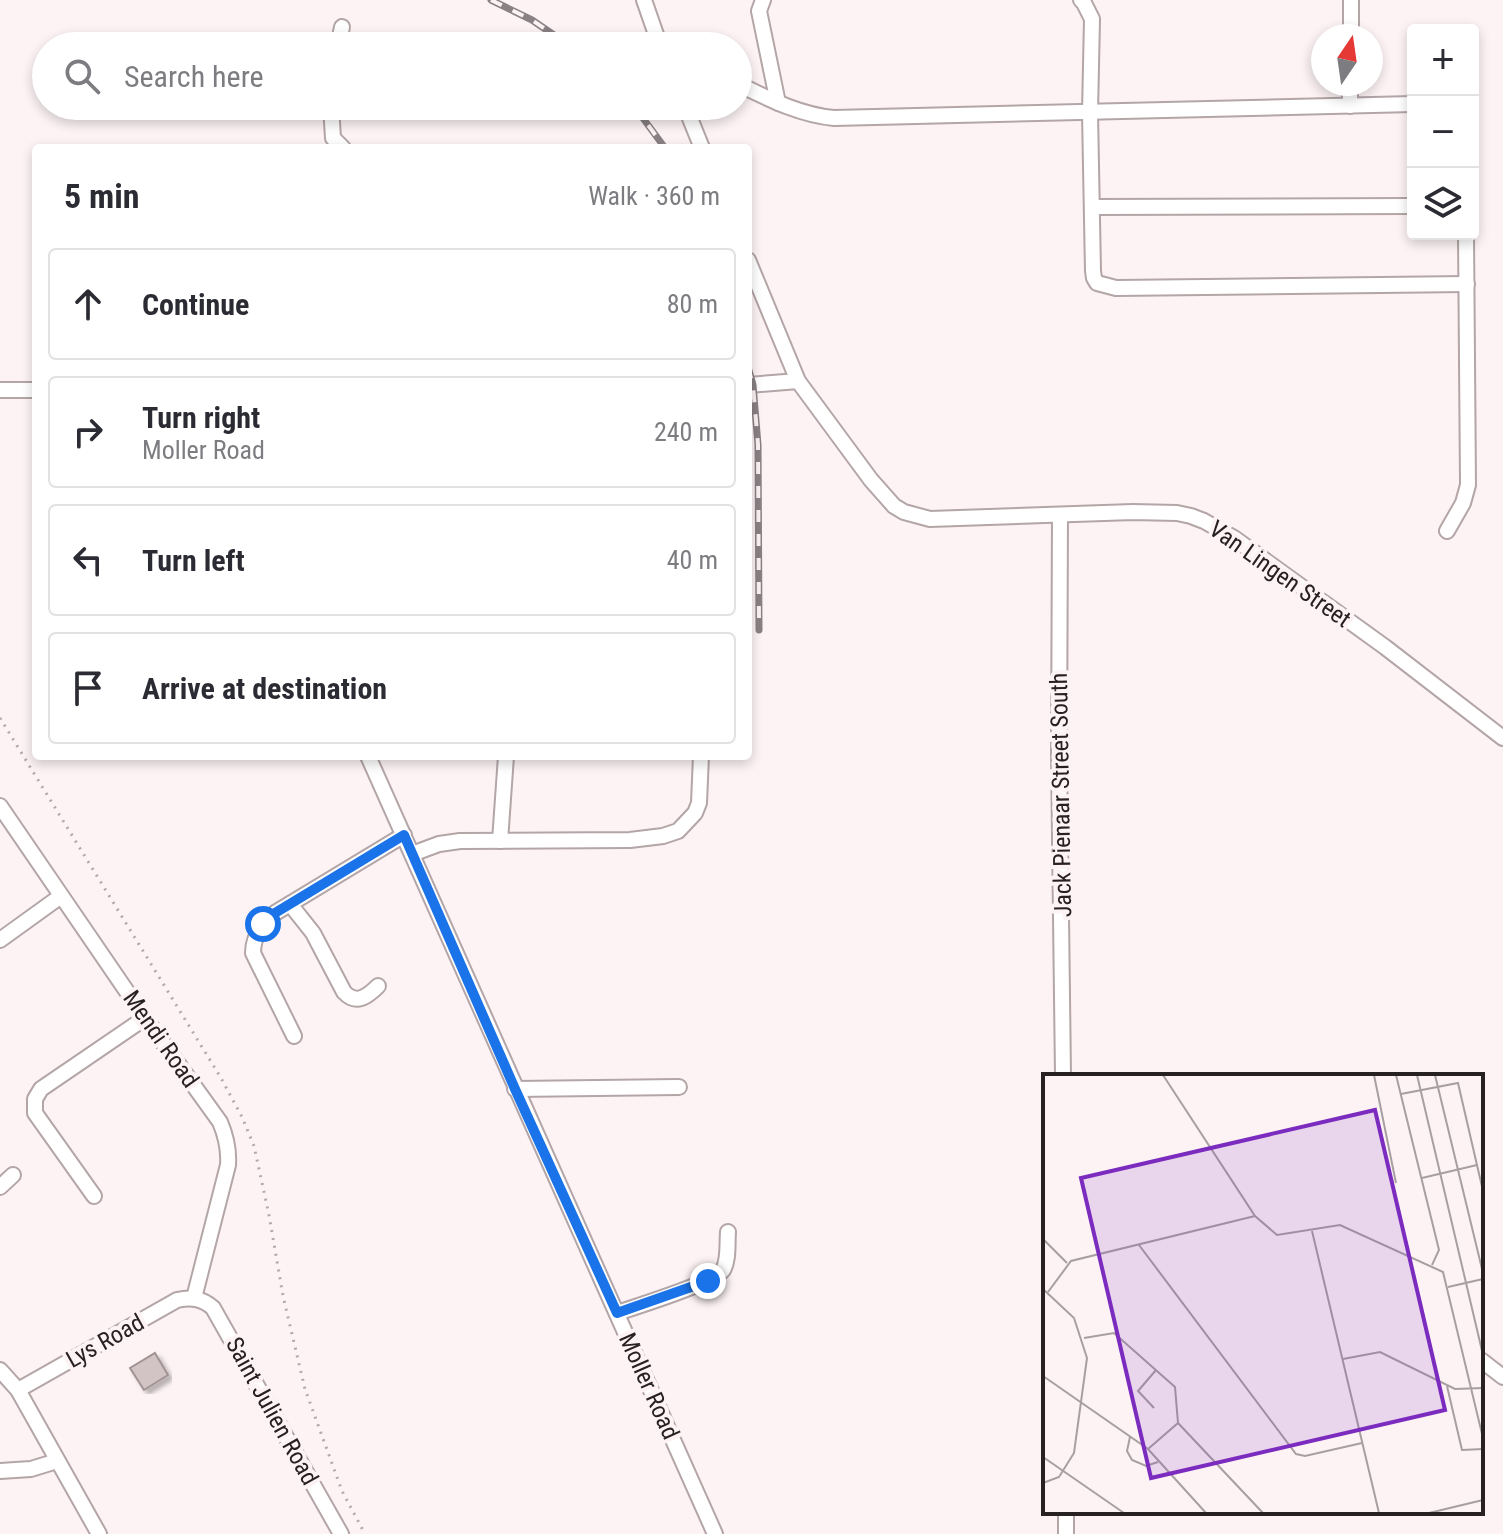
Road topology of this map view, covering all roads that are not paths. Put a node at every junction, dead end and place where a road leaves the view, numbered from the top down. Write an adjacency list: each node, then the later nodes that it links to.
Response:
1 (644, 0): 8 (street)
2 (763, 0): 11 (street)
3 (1081, 0): 14 (street)
4 (1351, 0): 5 (street)
5 (1351, 24)
6 (342, 27): 7 (street)
7 (341, 32)
8 (655, 32)
9 (752, 91): 11 (street)
10 (1350, 96): 13 (street)
11 (778, 103): 14 (street)
12 (1407, 104): 13 (street)
13 (1350, 106): 14 (street)
14 (1090, 113): 20 (street)
15 (332, 120): 17 (street)
16 (691, 120): 18 (street)
17 (339, 144)
18 (700, 144)
19 (1407, 206): 20 (street)
20 (1093, 207): 23 (street)
21 (1466, 240): 23 (street)
22 (752, 270): 24 (street, Van Lingen Street)
23 (1467, 284): 29 (street)
24 (798, 381): 25 (street); 28 (street, Van Lingen Street)
25 (752, 385)
26 (0, 390): 27 (street)
27 (32, 390)
28 (1060, 515): 30 (street, Van Lingen Street); 44 (street, Jack Pienaar Street South)
29 (1447, 531)
30 (1503, 738)
31 (370, 760): 35 (street, Moller Road)
32 (506, 760): 36 (street)
33 (701, 760): 36 (street)
34 (0, 806): 38 (street, Mendi Road)
35 (404, 835): 37 (street, Moller Road); 39 (street)
36 (500, 841): 37 (street)
37 (412, 854): 46 (street, Moller Road)
38 (61, 896): 40 (street); 42 (street, Mendi Road)
39 (290, 904): 41 (street); 43 (street)
40 (0, 940)
41 (378, 986)
42 (145, 1018): 49 (street); 51 (street, Mendi Road)
43 (294, 1036)
44 (1063, 1074)
45 (679, 1087): 46 (street)
46 (515, 1089): 52 (street, Moller Road)
47 (13, 1175): 48 (street)
48 (0, 1187)
49 (94, 1196)
50 (728, 1232): 52 (street)
51 (194, 1298): 56 (street, Lys Road); 60 (street, Saint Julien Road)
52 (617, 1313): 61 (street, Moller Road)
53 (1483, 1362): 55 (street)
54 (0, 1370): 56 (street)
55 (1503, 1377)
56 (18, 1390): 57 (street)
57 (57, 1461): 58 (street); 59 (street)
58 (0, 1471)
59 (99, 1534)
60 (341, 1534)
61 (715, 1534)

